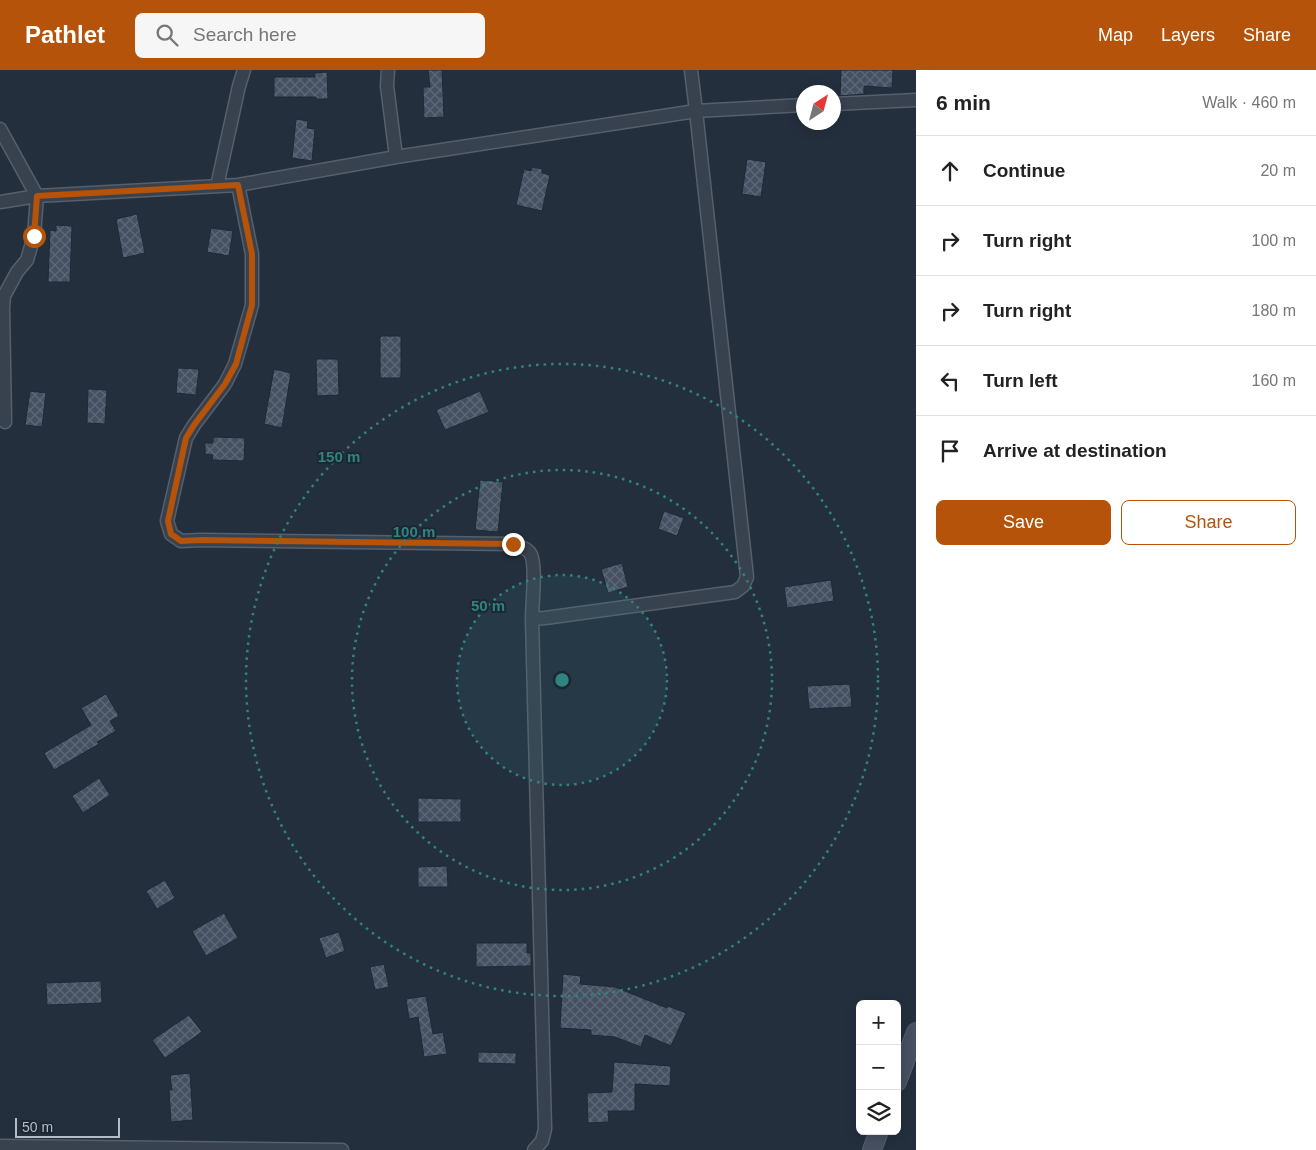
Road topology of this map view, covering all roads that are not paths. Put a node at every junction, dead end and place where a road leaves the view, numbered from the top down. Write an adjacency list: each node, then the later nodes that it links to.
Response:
1 (244, 70): 11 (street)
2 (388, 70): 9 (street)
3 (691, 70): 7 (street)
4 (916, 100): 5 (street)
5 (841, 104)
6 (796, 105): 7 (street)
7 (696, 110): 9 (street); 15 (street)
8 (0, 129): 12 (street)
9 (396, 157): 10 (street)
10 (238, 185): 11 (street); 15 (street)
11 (217, 186): 12 (street)
12 (37, 196): 13 (street); 14 (street)
13 (0, 202)
14 (5, 422)
15 (532, 619): 21 (street)
16 (916, 1032): 17 (main road)
17 (901, 1071)
18 (878, 1135): 22 (main road)
19 (0, 1146): 20 (street)
20 (342, 1150)
21 (534, 1150)
22 (872, 1150)

